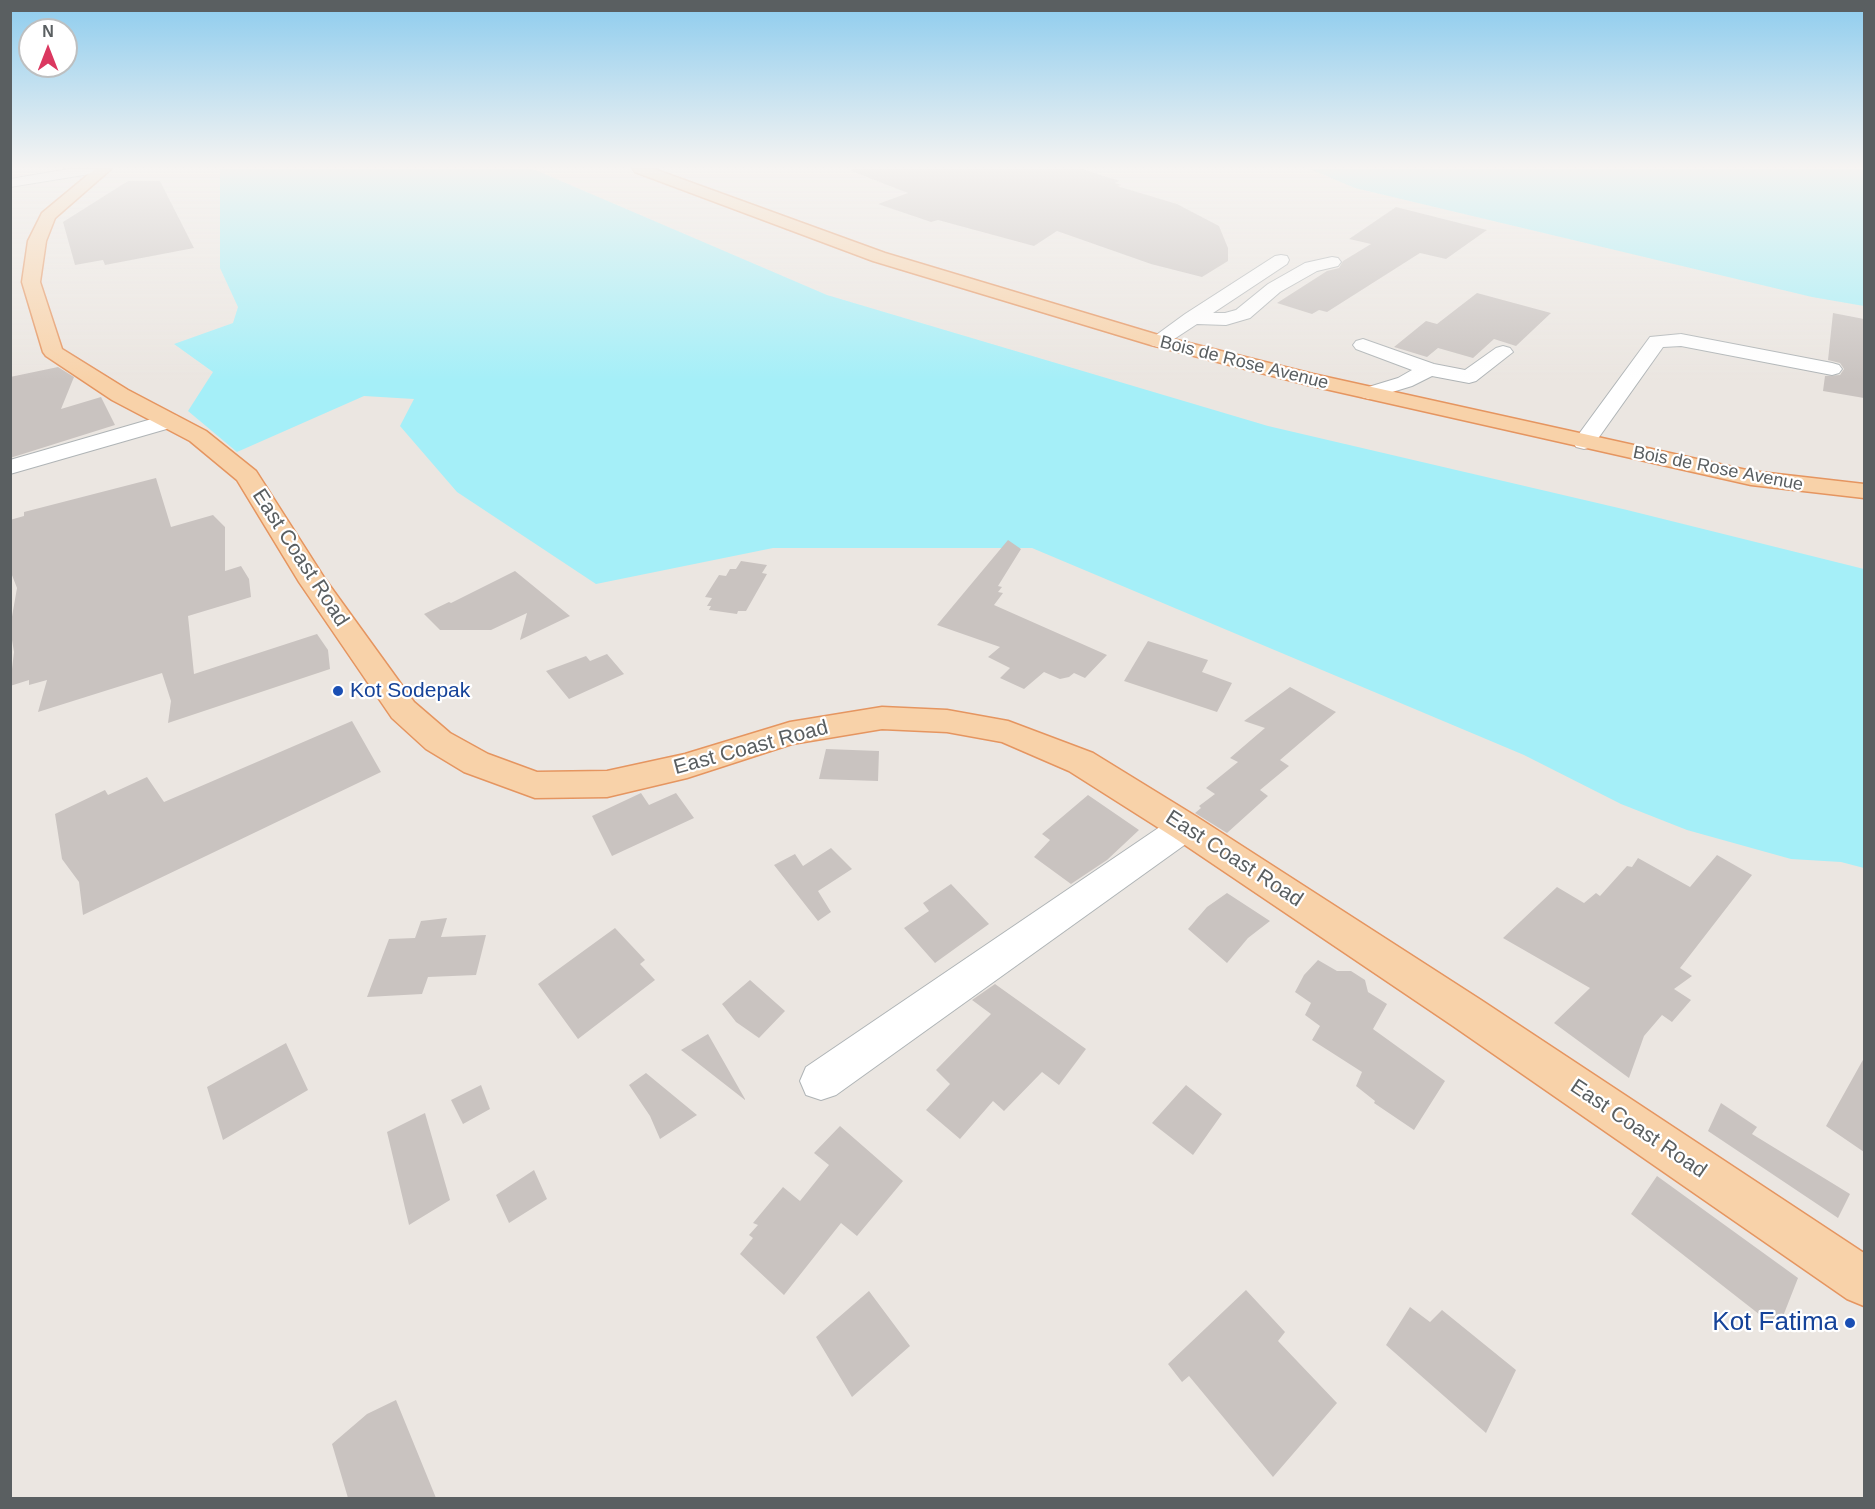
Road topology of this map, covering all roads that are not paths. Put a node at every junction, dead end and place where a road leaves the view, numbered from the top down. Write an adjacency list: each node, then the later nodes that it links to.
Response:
1 (38, 239): 12 (main road, East Coast Road)
2 (831, 239): 6 (main road, Bois de Rose Avenue)
3 (1281, 260): 5 (street)
4 (1332, 262): 5 (street)
5 (1192, 318): 6 (street)
6 (1158, 342): 11 (main road, Bois de Rose Avenue)
7 (1363, 345): 9 (street)
8 (1503, 352): 9 (street)
9 (1429, 369): 11 (street)
10 (1832, 369): 13 (street)
11 (1369, 393): 13 (main road, Bois de Rose Avenue)
12 (169, 421): 14 (street); 16 (main road, East Coast Road)
13 (1584, 442): 15 (main road, Bois de Rose Avenue)
14 (10, 467)
15 (1864, 491)
16 (1185, 827): 17 (street); 18 (main road, East Coast Road)
17 (821, 1082)
18 (1864, 1282)

